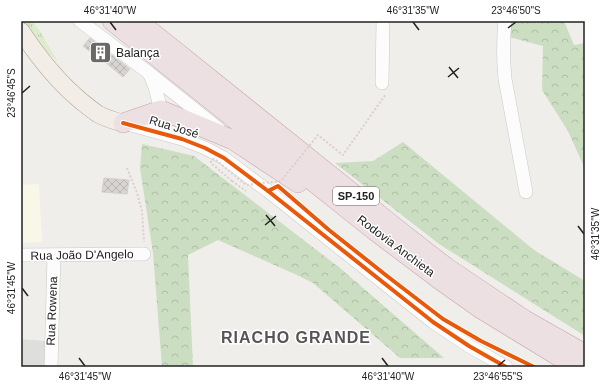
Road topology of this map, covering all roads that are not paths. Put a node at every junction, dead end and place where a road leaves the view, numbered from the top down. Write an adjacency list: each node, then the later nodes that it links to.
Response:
1 (80, 21): 7 (street)
2 (112, 21): 13 (highway, Rodovia Anchieta / SP-150)
3 (138, 21): 17 (highway, Rodovia Anchieta / SP-150)
4 (504, 21): 12 (street)
5 (381, 23): 8 (street)
6 (23, 36): 10 (main road, Rua José)
7 (149, 73): 9 (street); 11 (street)
8 (382, 83)
9 (161, 110): 10 (highway); 11 (highway)
10 (124, 123): 19 (street, Rua José)
11 (233, 140): 13 (highway)
12 (526, 192)
13 (375, 231): 20 (highway, Rodovia Anchieta / SP-150)
14 (144, 254): 16 (street, Rua João D'Angelo)
15 (21, 255): 16 (street, Rua João D'Angelo)
16 (54, 255): 18 (street, Rua Rowena)
17 (585, 354)
18 (51, 367)
19 (506, 367)
20 (576, 367)

